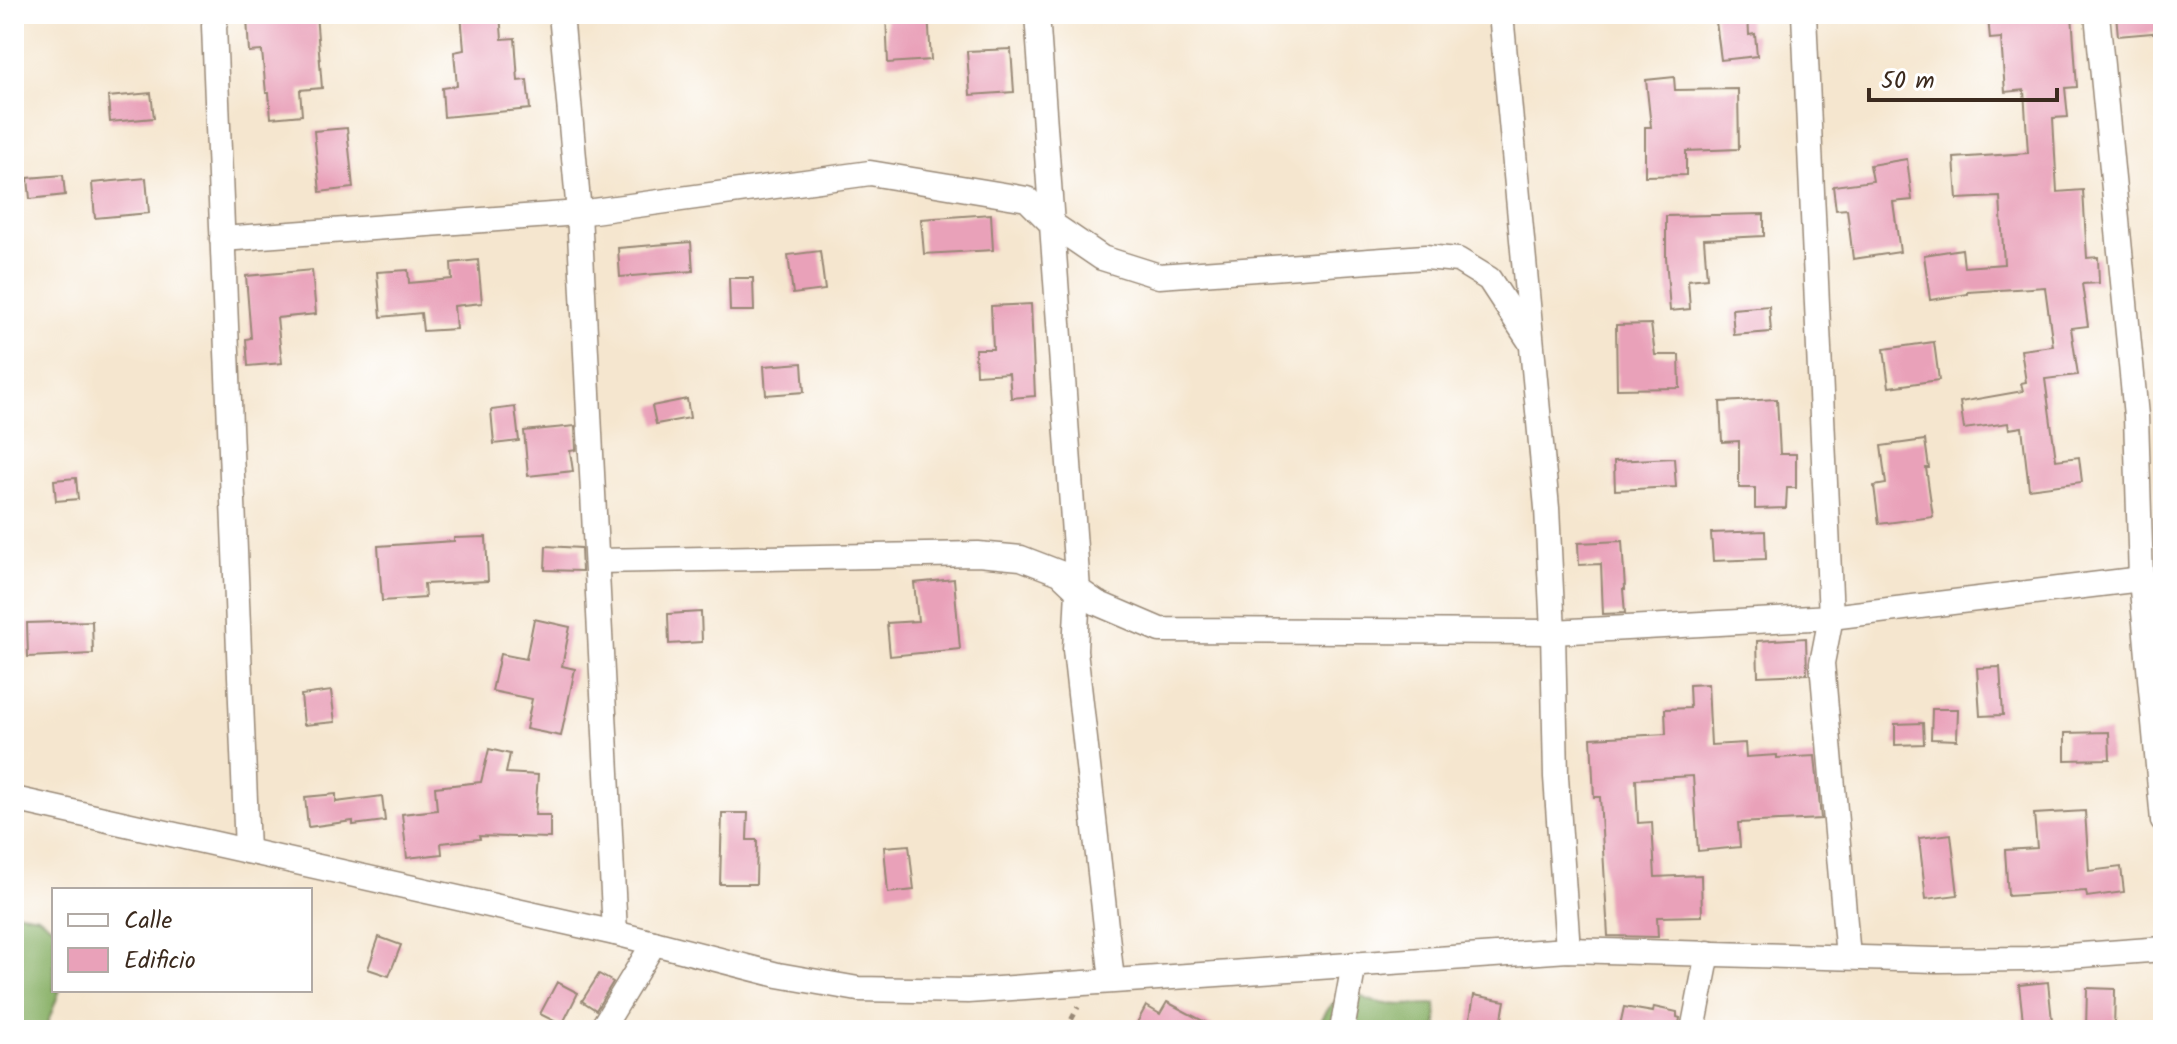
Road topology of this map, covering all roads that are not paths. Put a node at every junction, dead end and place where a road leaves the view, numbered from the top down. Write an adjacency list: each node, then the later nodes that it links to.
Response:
1 (217, 14): 9 (street)
2 (561, 14): 7 (street)
3 (1037, 14): 8 (street)
4 (1501, 14): 10 (street)
5 (1804, 14): 14 (street)
6 (2097, 14): 12 (street)
7 (579, 213): 8 (street); 9 (street); 11 (street)
8 (1052, 224): 10 (street); 13 (street)
9 (222, 239): 18 (street)
10 (1531, 343): 15 (street)
11 (597, 561): 13 (street); 19 (street)
12 (2141, 579): 14 (street); 17 (street)
13 (1078, 590): 15 (street); 26 (street)
14 (1831, 617): 15 (street); 24 (street)
15 (1553, 632): 22 (street)
16 (14, 799): 18 (street)
17 (2163, 821)
18 (247, 851): 19 (street)
19 (615, 933): 20 (street)
20 (654, 943): 26 (street); 27 (street)
21 (2163, 949): 24 (street)
22 (1568, 950): 23 (street); 25 (street)
23 (1708, 953): 24 (street); 29 (street)
24 (1848, 957)
25 (1354, 964): 26 (street); 28 (street)
26 (1112, 980)
27 (601, 1030)
28 (1342, 1030)
29 (1693, 1030)

